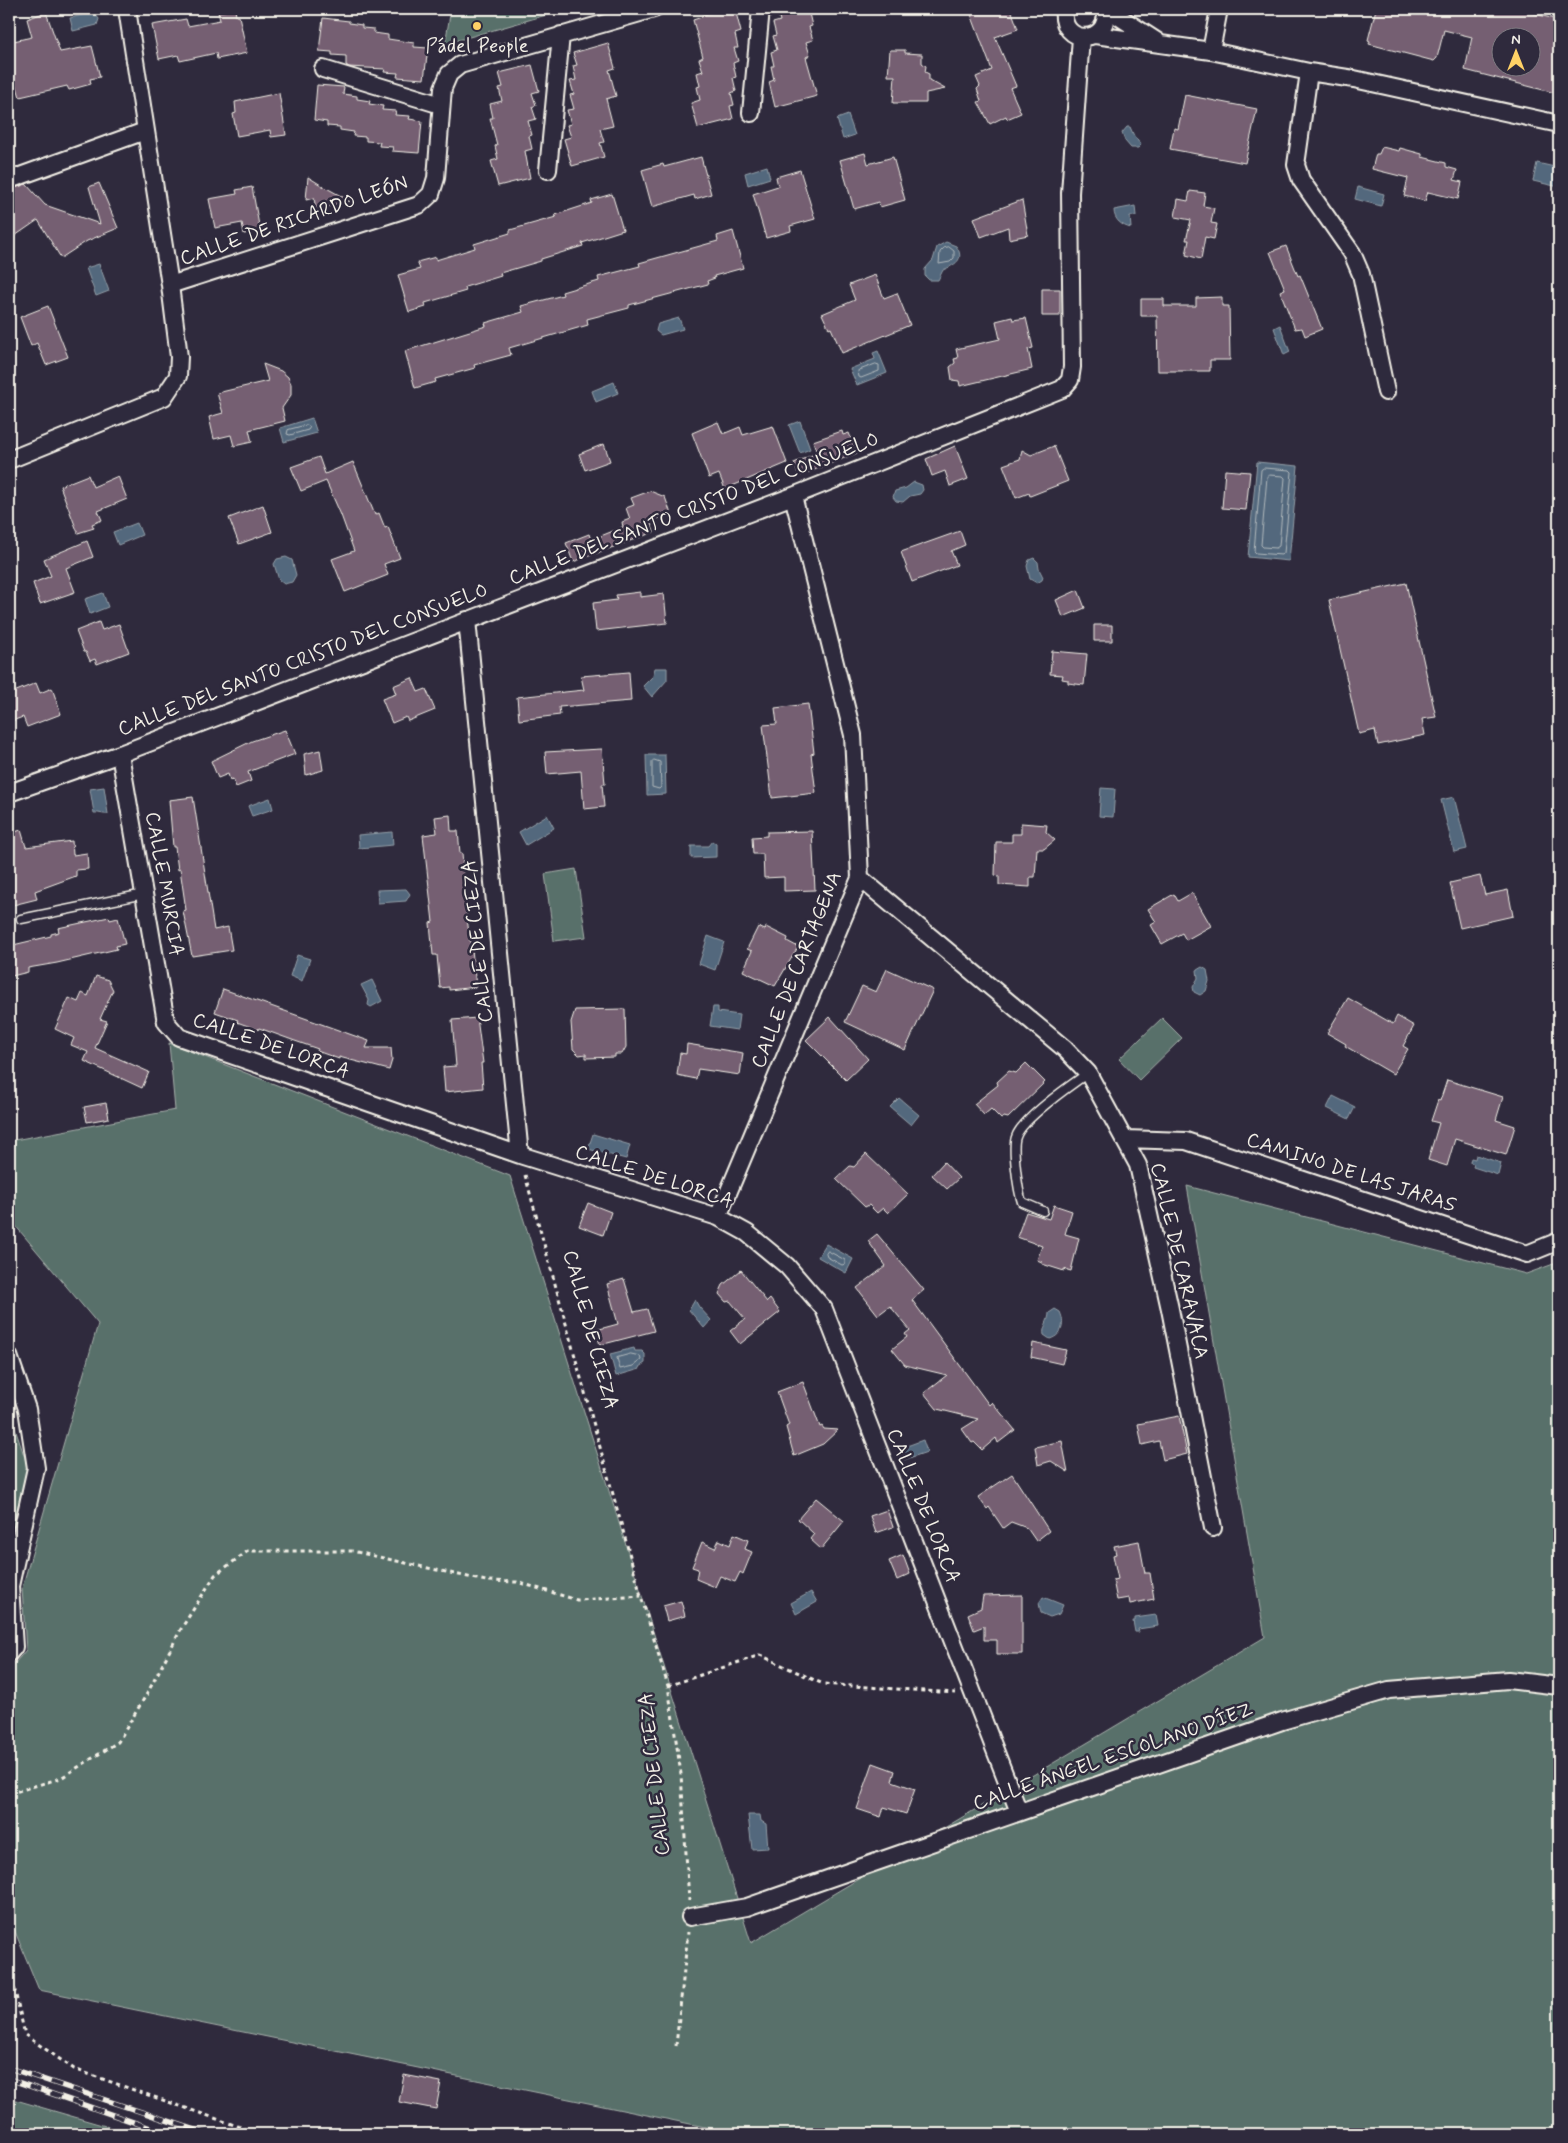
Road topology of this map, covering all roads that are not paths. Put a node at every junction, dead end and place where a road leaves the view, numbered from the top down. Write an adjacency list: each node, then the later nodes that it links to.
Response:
1 (128, 9): 16 (street)
2 (654, 9): 7 (street, CALLE DE RICARDO LEÓN)
3 (761, 9): 14 (street)
4 (1064, 9): 8 (street)
5 (1106, 9): 8 (street); 9 (street)
6 (1219, 9): 10 (street)
7 (561, 35): 13 (street, CALLE DE RICARDO LEÓN); 17 (street)
8 (1088, 36): 9 (street); 22 (street, CALLE DEL SANTO CRISTO DEL CONSUELO)
9 (1162, 44): 10 (street)
10 (1211, 51): 12 (street)
11 (323, 69): 13 (street)
12 (1309, 72): 15 (street); 20 (street)
13 (441, 105): 19 (street, CALLE DE RICARDO LEÓN)
14 (751, 113)
15 (1559, 124)
16 (145, 131): 18 (street); 19 (street)
17 (548, 170)
18 (9, 180)
19 (170, 285): 21 (street)
20 (1386, 392)
21 (9, 460)
22 (793, 496): 23 (street, CALLE DEL SANTO CRISTO DEL CONSUELO); 26 (street, CALLE DE CARTAGENA)
23 (467, 620): 24 (street, CALLE DEL SANTO CRISTO DEL CONSUELO); 32 (street, CALLE DE CIEZA)
24 (120, 754): 25 (street, CALLE DEL SANTO CRISTO DEL CONSUELO); 27 (street, CALLE MURCIA)
25 (9, 793)
26 (860, 878): 30 (street, CALLE DE CARAVACA); 34 (street, CALLE DE CARTAGENA)
27 (144, 894): 28 (lane); 29 (street, CALLE MURCIA)
28 (22, 919)
29 (166, 1022): 32 (street, CALLE DE LORCA)
30 (1088, 1073): 31 (street, CALLE DE CARAVACA); 33 (lane)
31 (1125, 1139): 35 (street, CAMINO DE LAS JARAS); 37 (street, CALLE DE CARAVACA)
32 (520, 1155): 34 (street, CALLE DE LORCA)
33 (1043, 1211)
34 (718, 1217): 40 (street, CALLE DE LORCA)
35 (1559, 1241)
36 (9, 1356): 38 (street)
37 (1213, 1528)
38 (9, 1653)
39 (1559, 1686): 40 (street, CALLE ÁNGEL ESCOLANO DÍEZ)
40 (1019, 1812): 41 (street, CALLE ÁNGEL ESCOLANO DÍEZ)
41 (690, 1917)

